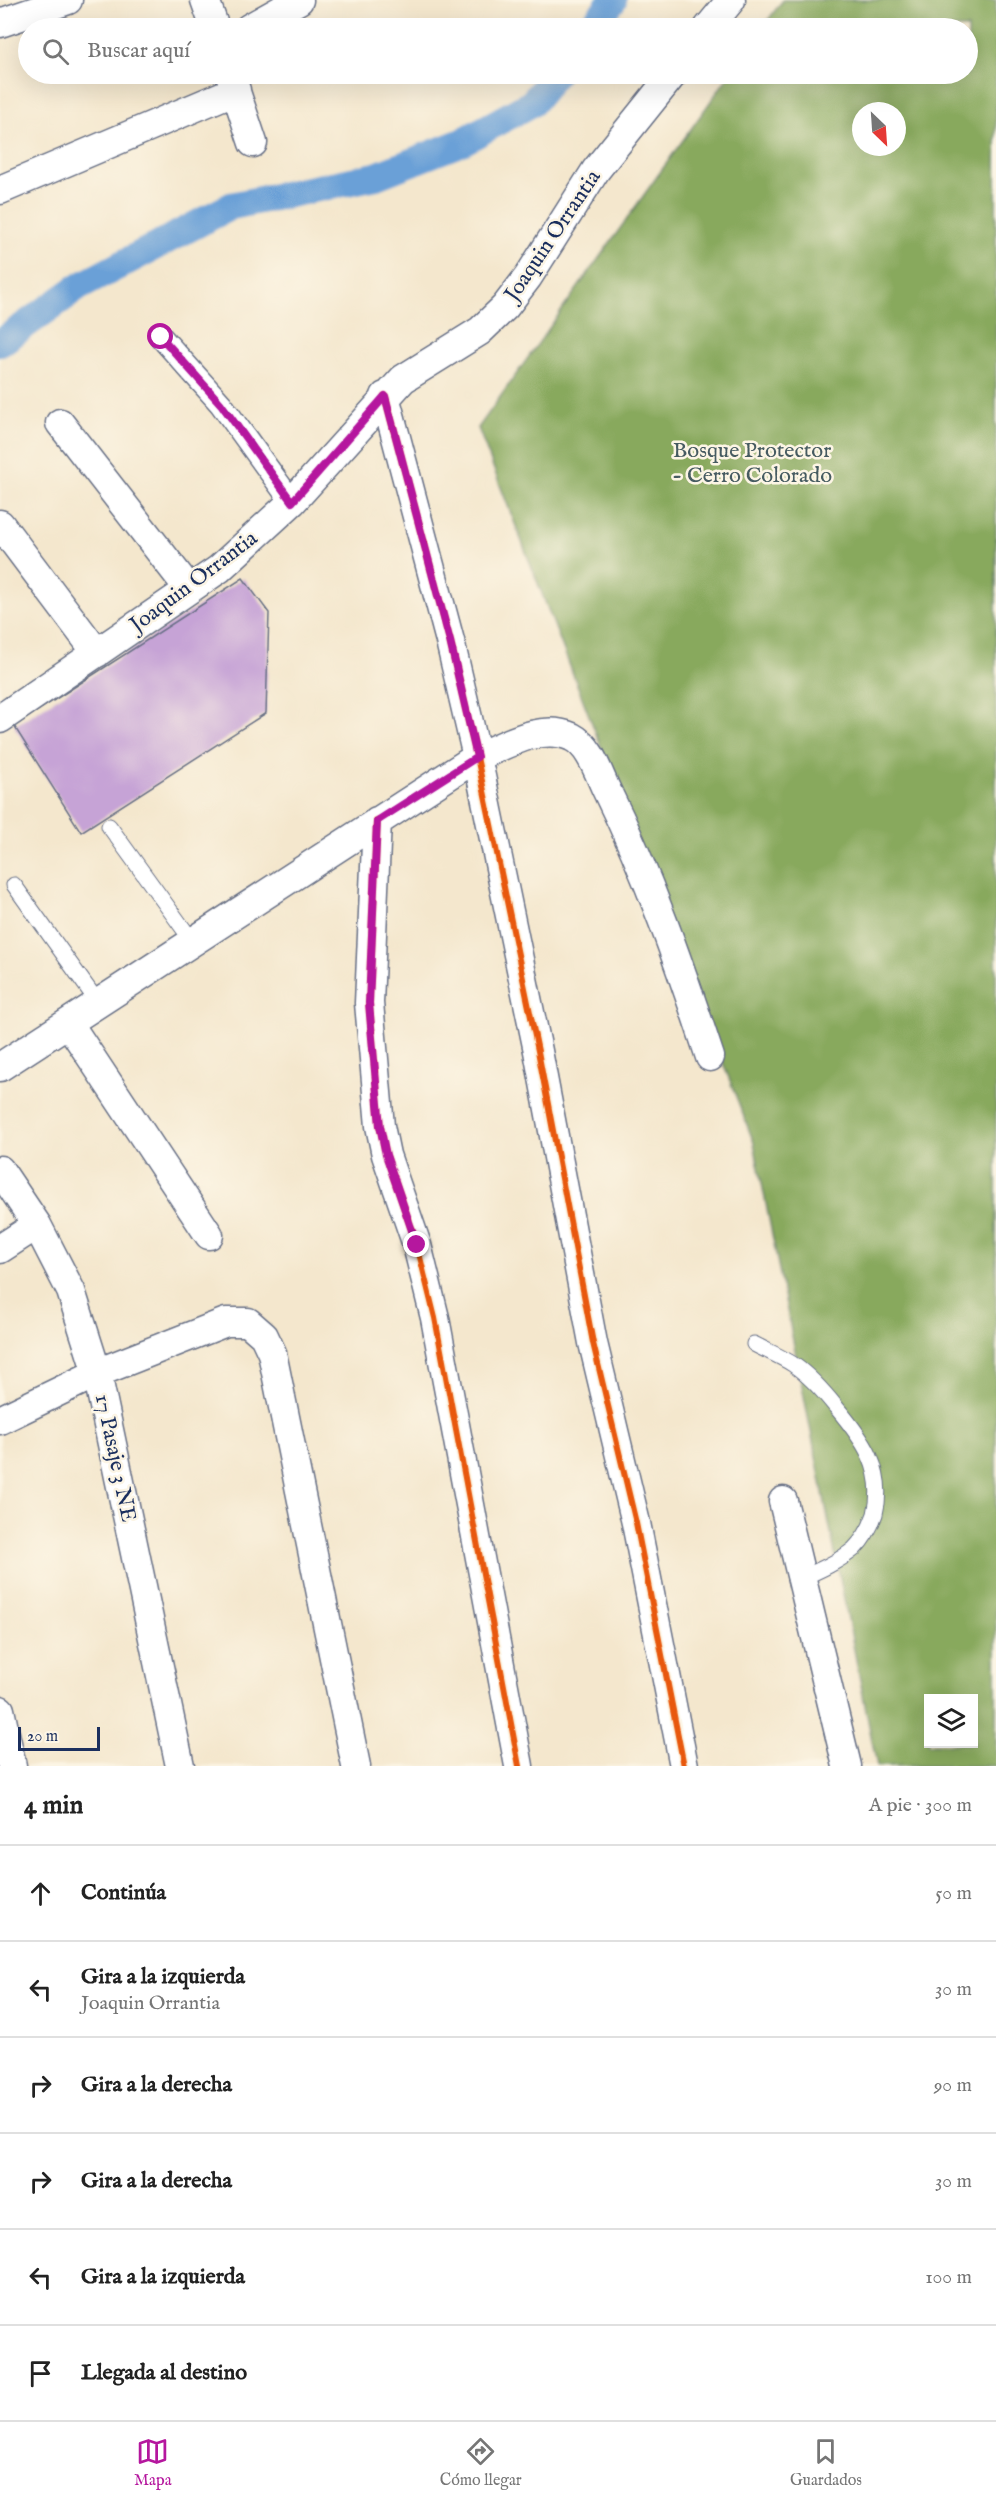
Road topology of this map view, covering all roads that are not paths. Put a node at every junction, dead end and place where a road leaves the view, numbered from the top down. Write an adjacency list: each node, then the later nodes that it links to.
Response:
1 (68, 0): 8 (street)
2 (206, 0): 5 (street)
3 (299, 0): 6 (street)
4 (731, 0): 7 (street)
5 (212, 18)
6 (267, 18)
7 (716, 18)
8 (0, 23)
9 (229, 84): 13 (street)
10 (234, 84): 12 (street)
11 (665, 84): 15 (street, Joaquin Orrantia)
12 (253, 143)
13 (0, 190)
14 (161, 337): 17 (street)
15 (385, 396): 17 (street, Joaquin Orrantia); 22 (street)
16 (60, 423): 19 (street)
17 (292, 502): 19 (street, Joaquin Orrantia)
18 (0, 524): 20 (street)
19 (189, 590): 20 (street, Joaquin Orrantia)
20 (97, 653): 21 (street, Joaquin Orrantia)
21 (0, 718)
22 (477, 757): 23 (street); 29 (street); 45 (street)
23 (377, 821): 26 (street); 44 (street)
24 (109, 826): 26 (lane)
25 (14, 885): 27 (lane)
26 (193, 942): 27 (street)
27 (99, 1004): 28 (street)
28 (69, 1024): 30 (street); 33 (street)
29 (710, 1057)
30 (0, 1067)
31 (0, 1170): 32 (street, 17 Pasaje 3 NE)
32 (37, 1226): 34 (street); 36 (street, 17 Pasaje 3 NE)
33 (209, 1235)
34 (0, 1249)
35 (754, 1344): 39 (lane)
36 (97, 1373): 37 (street); 42 (street, 17 Pasaje 3 NE); 43 (street)
37 (0, 1420)
38 (783, 1501): 39 (street)
39 (802, 1578): 46 (street)
40 (0, 1710): 41 (street)
41 (12, 1766)
42 (180, 1766)
43 (356, 1766)
44 (519, 1766)
45 (684, 1766)
46 (848, 1766)

